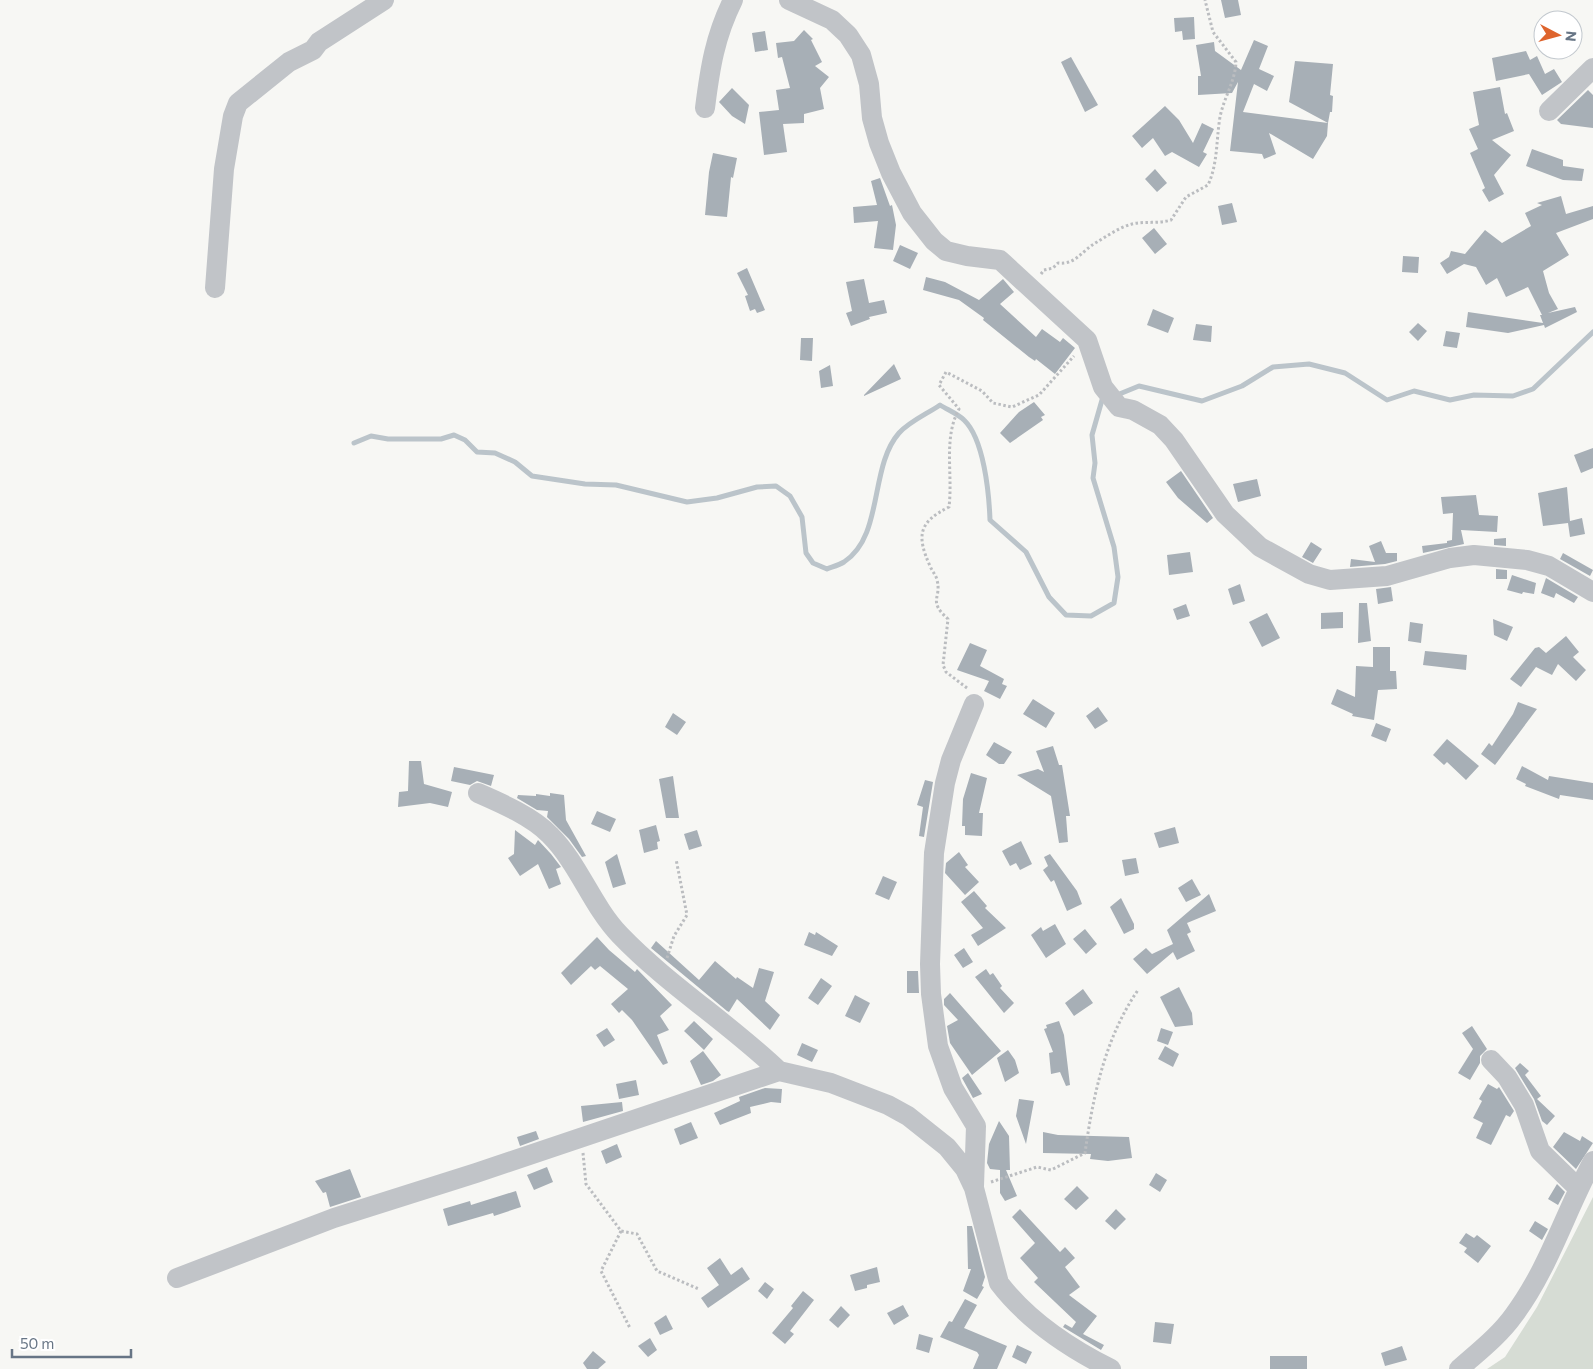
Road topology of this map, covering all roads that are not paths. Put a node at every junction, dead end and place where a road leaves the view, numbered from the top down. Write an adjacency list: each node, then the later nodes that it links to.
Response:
1 (384, 0): 7 (street)
2 (733, 0): 5 (street)
3 (789, 0): 8 (street)
4 (1593, 68): 6 (street)
5 (705, 108)
6 (1549, 110)
7 (215, 288)
8 (1593, 592)
9 (974, 704): 14 (street)
10 (478, 793): 12 (street)
11 (1491, 1060): 15 (street)
12 (779, 1071): 14 (street); 16 (street)
13 (1593, 1161): 15 (street)
14 (974, 1188): 17 (street)
15 (1578, 1188): 18 (street)
16 (177, 1278)
17 (1112, 1369)
18 (1459, 1369)

